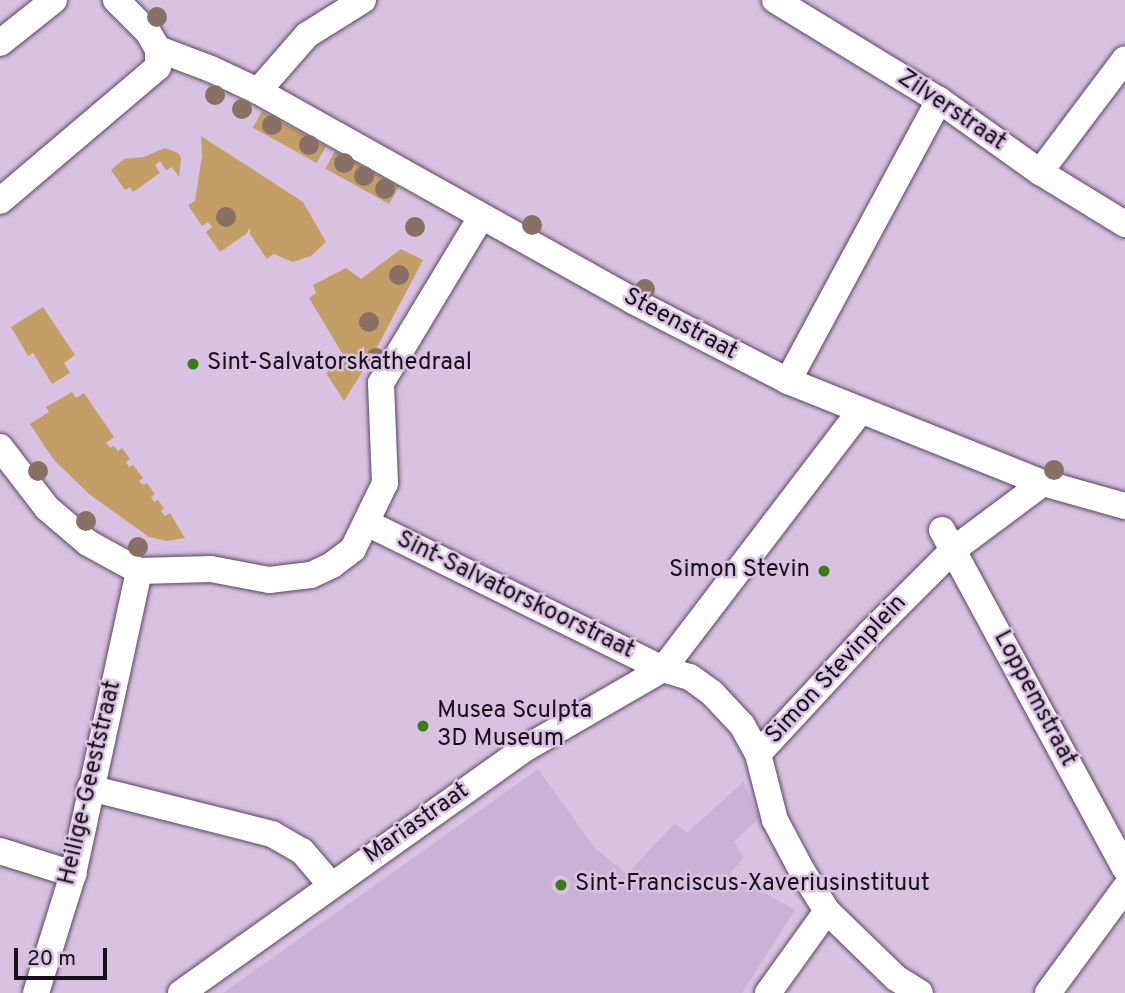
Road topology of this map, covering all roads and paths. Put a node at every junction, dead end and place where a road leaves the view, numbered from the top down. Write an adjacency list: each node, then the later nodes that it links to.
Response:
1 (54, 0): 5 (street)
2 (116, 0): 6 (street)
3 (363, 0): 8 (street)
4 (775, 0): 9 (street, Zilverstraat)
5 (0, 43)
6 (158, 48): 8 (street, Steenstraat); 11 (street)
7 (1125, 59): 10 (street)
8 (258, 91): 12 (street, Steenstraat)
9 (939, 100): 10 (street, Zilverstraat); 14 (street)
10 (1040, 172): 13 (street, Zilverstraat)
11 (0, 201)
12 (481, 217): 14 (street, Steenstraat); 19 (street)
13 (1125, 224)
14 (788, 382): 15 (street, Steenstraat)
15 (860, 411): 17 (street, Steenstraat); 22 (street)
16 (0, 447): 21 (street)
17 (1043, 483): 18 (street, Steenstraat); 20 (street, Simon Stevinplein)
18 (1125, 506)
19 (367, 523): 21 (street); 22 (street, Sint-Salvatorskoorstraat)
20 (948, 540): 23 (street, Simon Stevinplein); 26 (street, Loppemstraat)
21 (139, 571): 24 (street, Heilige-Geeststraat)
22 (663, 669): 23 (street, Simon Stevinplein); 28 (street, Mariastraat)
23 (758, 754): 30 (street)
24 (90, 788): 27 (street, Heilige-Geeststraat); 28 (street)
25 (0, 850): 27 (street)
26 (1125, 869)
27 (73, 874): 31 (street, Heilige-Geeststraat)
28 (331, 885): 32 (street, Mariastraat)
29 (1125, 888): 35 (street)
30 (827, 911): 33 (street); 34 (street)
31 (36, 993)
32 (181, 993)
33 (768, 993)
34 (920, 993)
35 (1048, 993)

